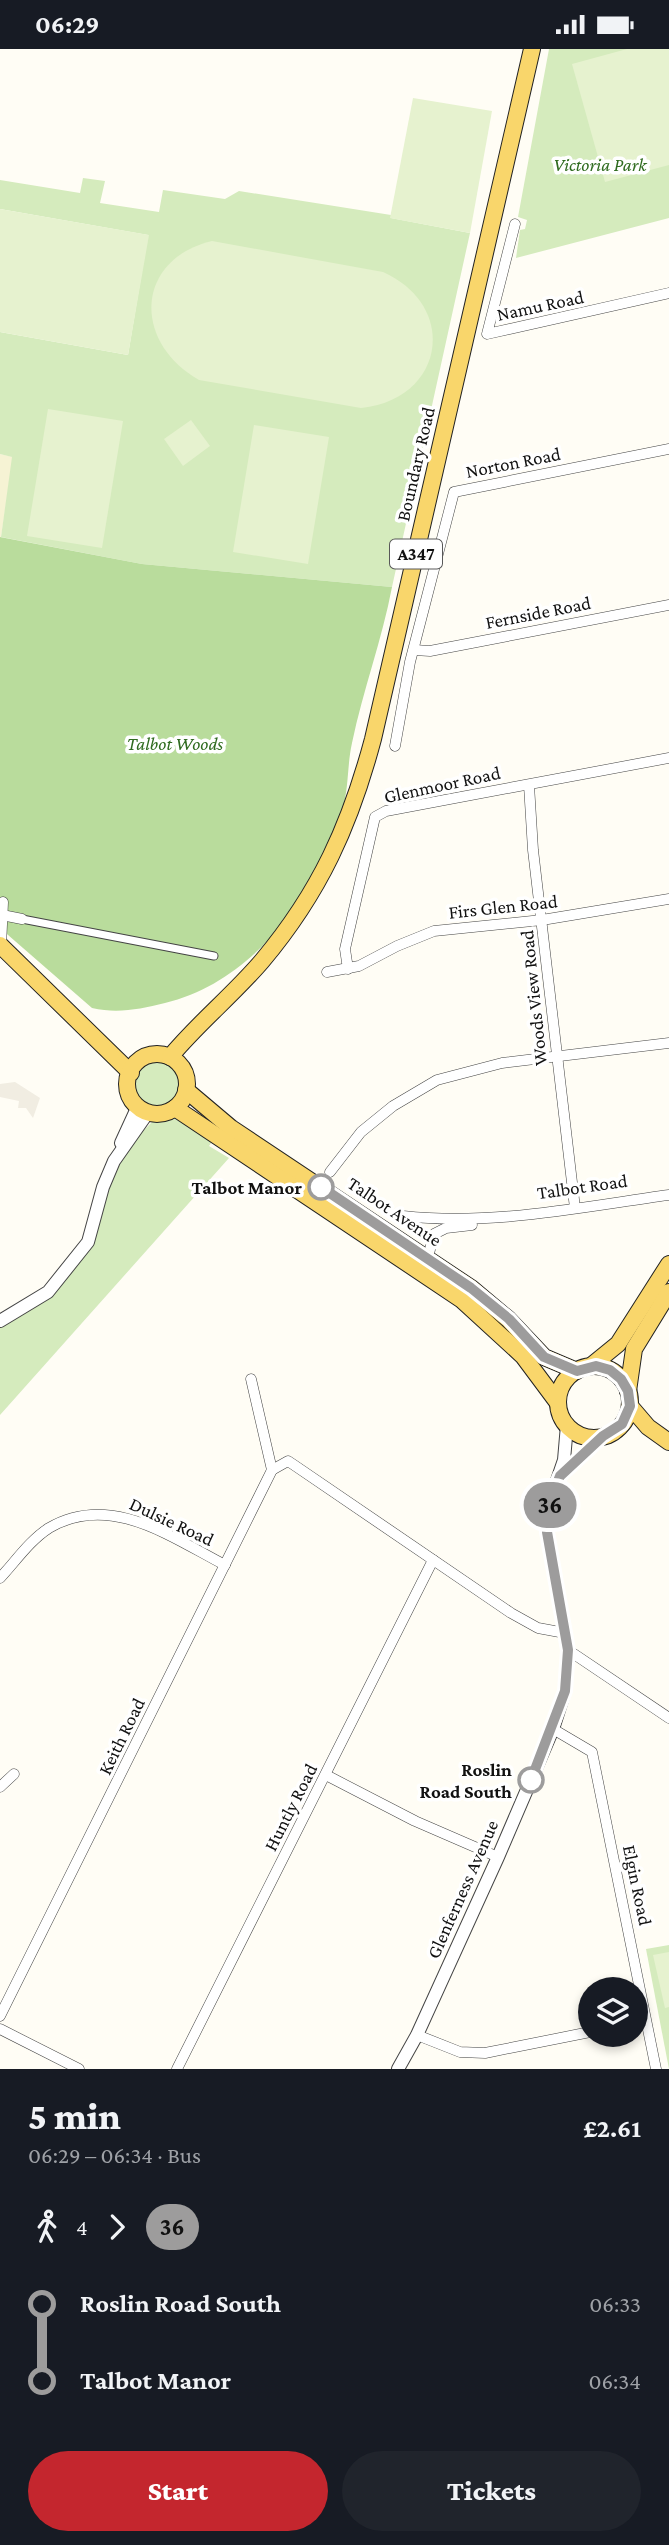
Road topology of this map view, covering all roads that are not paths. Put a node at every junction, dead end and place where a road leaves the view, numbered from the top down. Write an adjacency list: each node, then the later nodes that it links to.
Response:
1 (532, 49): 21 (main road, Boundary Road / A347)
2 (515, 224): 3 (street, Namu Road)
3 (669, 293)
4 (669, 449): 6 (street, Norton Road)
5 (669, 605): 6 (street, Fernside Road)
6 (414, 650): 7 (street, Norton Road)
7 (395, 746)
8 (669, 758): 9 (street, Glenmoor Road)
9 (529, 785): 14 (street, Woods View Road); 17 (street, Glenmoor Road)
10 (669, 899): 14 (street, Firs Glen Road)
11 (3, 902): 12 (street)
12 (2, 915): 13 (street); 15 (street)
13 (22, 919): 16 (street)
14 (542, 920): 17 (street, Firs Glen Road); 20 (street, Woods View Road)
15 (0, 945): 22 (main road)
16 (214, 956)
17 (348, 969): 18 (street, Firs Glen Road)
18 (327, 972)
19 (669, 1043): 20 (street)
20 (557, 1058): 26 (street); 28 (street, Woods View Road)
21 (174, 1061): 22 (main road); 23 (main road)
22 (134, 1066): 25 (main road)
23 (186, 1090): 24 (main road); 31 (main road, Talbot Avenue)
24 (174, 1108): 25 (main road); 38 (main road, Talbot Avenue)
25 (142, 1110): 34 (street)
26 (330, 1172)
27 (669, 1195): 28 (street, Talbot Road)
28 (575, 1208): 30 (street, Talbot Road)
29 (403, 1216): 30 (street, Talbot Road)
30 (500, 1219): 31 (street, Talbot Road)
31 (428, 1257): 35 (main road, Talbot Avenue)
32 (669, 1264): 35 (main road)
33 (669, 1292): 37 (main road)
34 (0, 1321)
35 (584, 1369): 37 (main road); 38 (main road)
36 (251, 1379): 43 (street)
37 (629, 1398): 40 (main road); 42 (main road)
38 (558, 1403): 39 (main road)
39 (567, 1425): 41 (main road); 44 (street, Glenferness Avenue)
40 (618, 1429): 41 (main road); 42 (main road)
41 (603, 1436): 44 (street, Glenferness Avenue)
42 (666, 1440)
43 (272, 1470): 45 (street); 46 (street, Keith Road)
44 (560, 1476): 48 (street, Glenferness Avenue)
45 (433, 1560): 48 (street); 53 (street, Huntly Road)
46 (225, 1565): 47 (street, Dulsie Road); 57 (street, Keith Road)
47 (0, 1578)
48 (565, 1633): 49 (street, Glenferness Avenue)
49 (568, 1650): 50 (street); 51 (street, Glenferness Avenue)
50 (669, 1718)
51 (553, 1729): 55 (street, Glenferness Avenue); 56 (street, Elgin Road)
52 (14, 1774): 54 (street)
53 (326, 1775): 55 (street); 63 (street, Huntly Road)
54 (0, 1787)
55 (498, 1857): 60 (street, Glenferness Avenue)
56 (633, 1977)
57 (0, 2017)
58 (0, 2029): 62 (street)
59 (578, 2034): 60 (street)
60 (417, 2035): 64 (street, Glenferness Avenue)
61 (648, 2043): 65 (street, Elgin Road)
62 (79, 2069)
63 (177, 2069)
64 (398, 2069)
65 (656, 2069)

